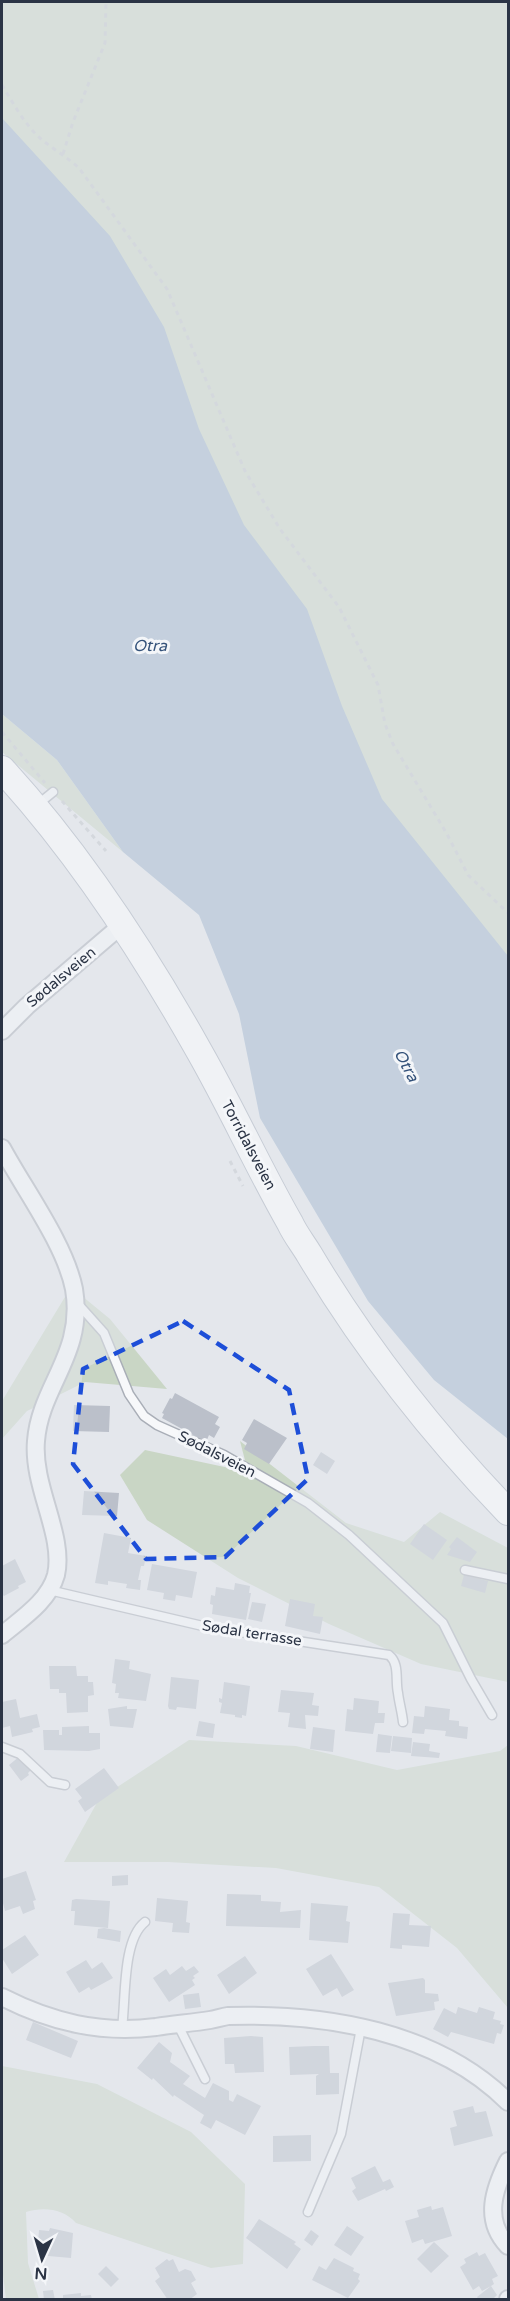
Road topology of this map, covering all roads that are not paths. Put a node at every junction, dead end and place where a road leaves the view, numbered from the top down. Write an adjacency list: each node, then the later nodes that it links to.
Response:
1 (2, 769): 2 (main road, Torridalsveien)
2 (123, 924): 3 (street, Sødalsveien); 6 (main road, Torridalsveien)
3 (2, 1031)
4 (2, 1148): 5 (street, Sødalsveien)
5 (74, 1299): 9 (street); 11 (lane, Sødalsveien)
6 (508, 1512)
7 (465, 1570): 8 (lane)
8 (508, 1578)
9 (49, 1590): 10 (street); 12 (lane, Sødal terrasse)
10 (2, 1635)
11 (492, 1715)
12 (404, 1722)
13 (2, 1747): 14 (lane)
14 (65, 1785)
15 (145, 1922): 18 (lane)
16 (2, 1997): 18 (street)
17 (177, 2022): 18 (street); 19 (street); 20 (lane)
18 (122, 2028)
19 (360, 2028): 21 (street); 23 (lane)
20 (205, 2079)
21 (508, 2102)
22 (508, 2161): 24 (street)
23 (308, 2212)
24 (508, 2247)

